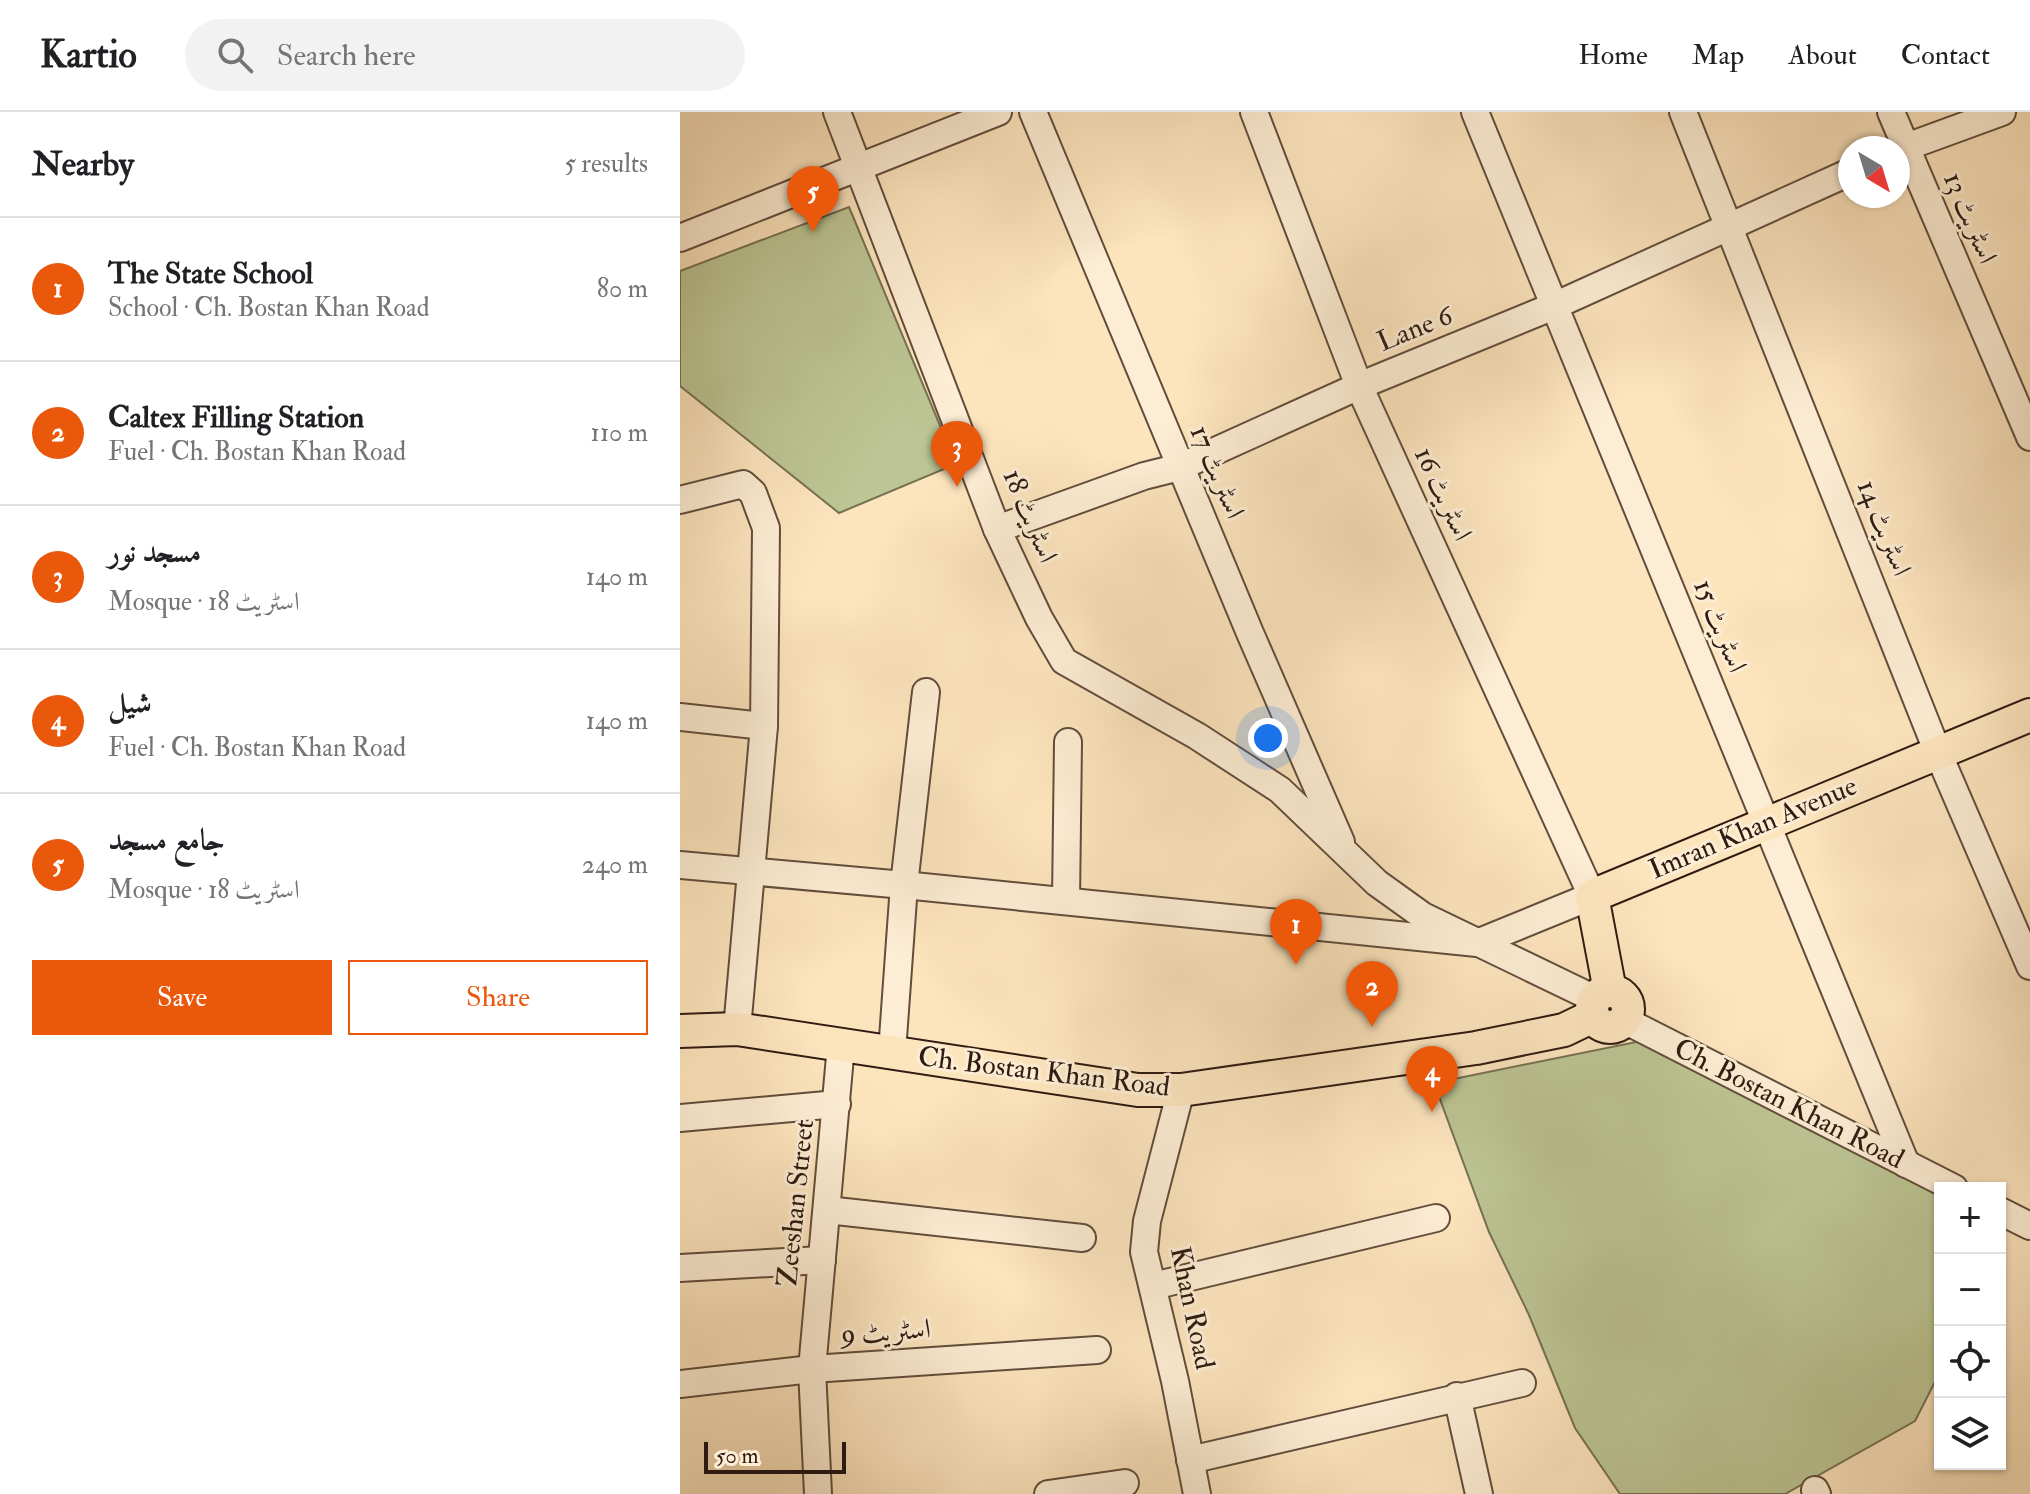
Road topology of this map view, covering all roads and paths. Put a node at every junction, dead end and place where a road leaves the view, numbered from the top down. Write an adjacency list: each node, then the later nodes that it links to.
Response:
1 (837, 112): 11 (street, اسٹریٹ 18)
2 (998, 112): 11 (street)
3 (1033, 112): 19 (street, اسٹریٹ 17)
4 (1254, 112): 17 (street, اسٹریٹ 16)
5 (1475, 112): 16 (street, اسٹریٹ 15)
6 (1683, 112): 14 (street, اسٹریٹ 14)
7 (1891, 112): 9 (street, اسٹریٹ 13)
8 (2002, 112): 10 (street)
9 (1898, 136)
10 (1910, 145)
11 (858, 167): 15 (street); 21 (street, اسٹریٹ 18)
12 (1910, 168): 18 (street, اسٹریٹ 13)
13 (1838, 178): 14 (street, Lane 6)
14 (1730, 228): 16 (street, Lane 6); 27 (street, اسٹریٹ 14)
15 (680, 238)
16 (1554, 306): 17 (street, Lane 6); 28 (street, اسٹریٹ 15)
17 (1359, 386): 19 (street, Lane 6); 33 (street, اسٹریٹ 16)
18 (2030, 437)
19 (1180, 467): 21 (street, Lane 6); 29 (street, اسٹریٹ 17)
20 (680, 500): 25 (street)
21 (997, 529): 29 (street, اسٹریٹ 18)
22 (926, 692): 32 (street)
23 (2030, 715): 27 (main road, Imran Khan Avenue)
24 (680, 717): 25 (street)
25 (764, 726): 31 (street)
26 (1068, 742): 34 (street)
27 (1938, 753): 28 (main road, Imran Khan Avenue); 35 (street, اسٹریٹ 14)
28 (1767, 822): 33 (main road, Imran Khan Avenue); 46 (street, اسٹریٹ 15)
29 (1346, 854): 36 (street, اسٹریٹ 18)
30 (680, 865): 31 (street)
31 (752, 871): 32 (street); 39 (street)
32 (904, 885): 34 (street); 42 (street)
33 (1592, 896): 36 (street, Imran Khan Avenue); 38 (main road)
34 (1066, 901): 36 (street)
35 (2022, 928): 37 (street, اسٹریٹ 14)
36 (1477, 943): 38 (street, اسٹریٹ 18)
37 (2030, 966)
38 (1605, 1007): 43 (main road, Ch. Bostan Khan Road); 46 (street, Ch. Bostan Khan Road)
39 (737, 1029): 40 (main road, Ch. Bostan Khan Road); 41 (main road, Ch. Bostan Khan Road)
40 (680, 1031)
41 (841, 1045): 42 (main road, Ch. Bostan Khan Road); 44 (street, Zeeshan Street)
42 (892, 1052): 43 (main road, Ch. Bostan Khan Road)
43 (1181, 1090): 55 (street, Khan Road)
44 (837, 1104): 45 (street); 48 (street, Zeeshan Street)
45 (680, 1118)
46 (1906, 1164): 47 (street, Ch. Bostan Khan Road)
47 (1942, 1182)
48 (827, 1210): 52 (street); 53 (street, Zeeshan Street)
49 (2006, 1214): 51 (street)
50 (1436, 1218): 55 (street)
51 (2030, 1226)
52 (1082, 1238)
53 (822, 1260): 54 (street); 57 (street, Zeeshan Street)
54 (680, 1268)
55 (1153, 1286): 61 (street, Khan Road)
56 (1097, 1350): 57 (street, اسٹریٹ 9)
57 (812, 1369): 59 (street, اسٹریٹ 9); 63 (street, Zeeshan Street)
58 (1522, 1383): 60 (street)
59 (680, 1384)
60 (1457, 1396): 61 (street); 66 (street)
61 (1190, 1460): 65 (street, Khan Road)
62 (1125, 1483): 64 (street)
63 (818, 1494)
64 (1048, 1494)
65 (1197, 1494)
66 (1479, 1494)

